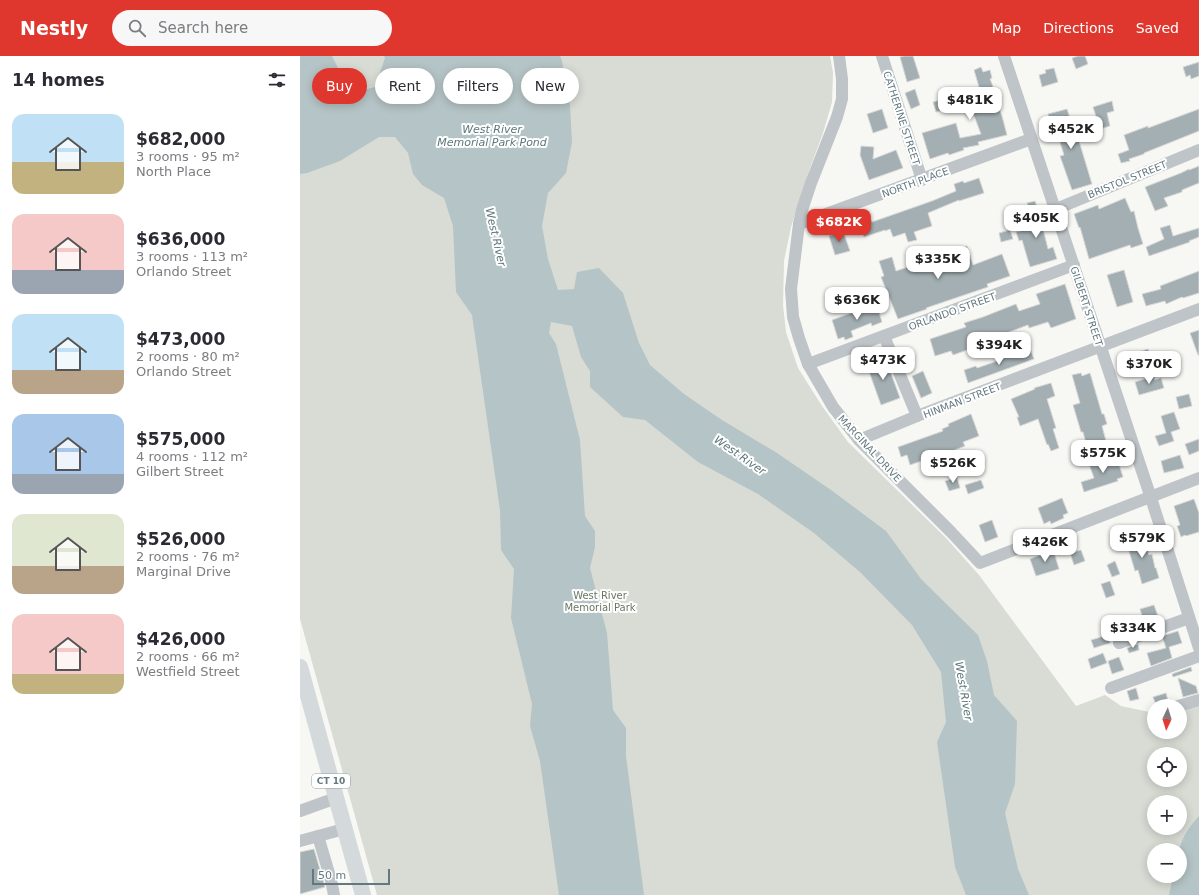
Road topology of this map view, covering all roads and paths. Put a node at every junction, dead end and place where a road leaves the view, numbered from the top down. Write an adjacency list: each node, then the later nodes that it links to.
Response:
1 (839, 56): 8 (street, MARGINAL DRIVE)
2 (882, 56): 6 (street, CATHERINE STREET)
3 (1004, 56): 4 (street, GILBERT STREET)
4 (1032, 139): 6 (street, NORTH PLACE); 7 (street, GILBERT STREET)
5 (1199, 150): 7 (street, BRISTOL STREET)
6 (922, 180): 8 (street, NORTH PLACE)
7 (1056, 209): 9 (street, GILBERT STREET)
8 (799, 224): 13 (street, MARGINAL DRIVE)
9 (1074, 266): 11 (street, ORLANDO STREET); 12 (street, GILBERT STREET)
10 (1199, 309): 12 (street, HINMAN STREET)
11 (884, 336): 13 (street, ORLANDO STREET); 14 (street)
12 (1101, 347): 14 (street, HINMAN STREET); 17 (street, GILBERT STREET)
13 (808, 364): 15 (street, MARGINAL DRIVE)
14 (917, 416): 15 (street, HINMAN STREET)
15 (859, 440): 17 (street, MARGINAL DRIVE)
16 (1199, 478): 17 (street)
17 (1151, 498): 18 (street, GILBERT STREET)
18 (1189, 618): 19 (street); 20 (street, GILBERT STREET)
19 (1119, 643)
20 (1199, 648)
21 (1199, 656): 23 (street)
22 (300, 667): 26 (main road, CT 10)
23 (1111, 688)
24 (1199, 700): 25 (street)
25 (1187, 703)
26 (336, 798): 27 (street); 28 (main road, CT 10)
27 (300, 811)
28 (344, 829): 29 (street); 32 (main road, CT 10)
29 (318, 836): 30 (street); 31 (street)
30 (300, 840)
31 (334, 895)
32 (363, 895)

